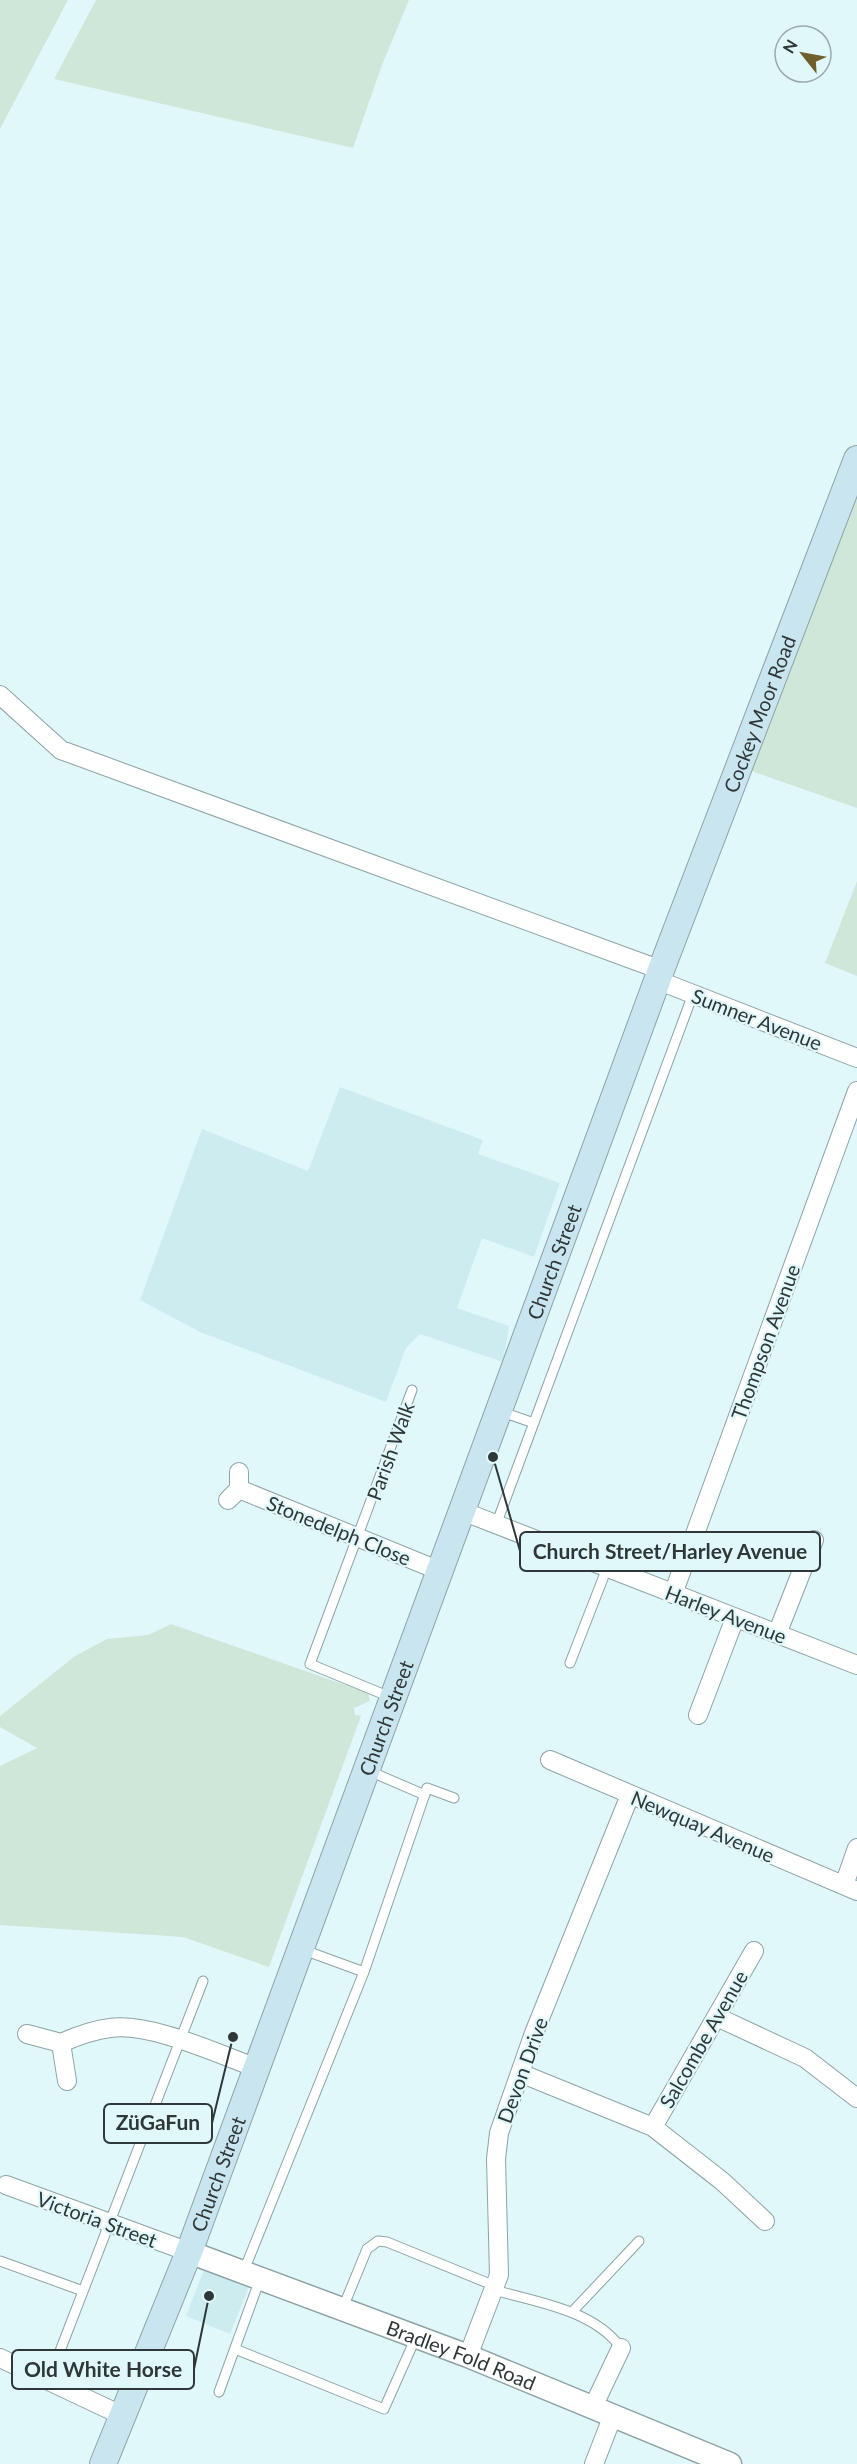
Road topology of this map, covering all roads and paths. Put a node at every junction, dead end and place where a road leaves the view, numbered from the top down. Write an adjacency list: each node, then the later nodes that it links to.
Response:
1 (857, 459): 3 (main road, Cockey Moor Road)
2 (0, 695): 3 (street, Sumner Avenue)
3 (659, 975): 4 (street, Sumner Avenue); 8 (main road, Church Street)
4 (693, 994): 5 (street, Sumner Avenue); 9 (lane)
5 (857, 1058)
6 (857, 1091): 17 (street, Thompson Avenue)
7 (412, 1390): 13 (lane, Parish Walk)
8 (499, 1411): 9 (lane); 11 (main road, Church Street)
9 (534, 1423): 12 (lane)
10 (235, 1487): 13 (street, Stonedelph Close)
11 (462, 1511): 12 (street, Harley Avenue); 16 (main road, Church Street)
12 (496, 1525): 15 (street, Harley Avenue)
13 (357, 1538): 16 (street, Stonedelph Close); 22 (lane, Parish Walk)
14 (814, 1540): 19 (street)
15 (606, 1568): 17 (street, Harley Avenue); 20 (lane)
16 (440, 1571): 22 (main road, Church Street)
17 (673, 1594): 18 (street, Harley Avenue)
18 (735, 1618): 19 (street, Harley Avenue); 23 (street)
19 (777, 1634): 21 (street, Harley Avenue)
20 (570, 1663)
21 (857, 1665)
22 (393, 1698): 25 (main road, Church Street)
23 (698, 1715)
24 (550, 1760): 27 (street, Newquay Avenue)
25 (367, 1770): 26 (lane); 31 (main road, Church Street)
26 (425, 1795): 28 (lane); 33 (lane)
27 (630, 1795): 30 (street, Newquay Avenue); 40 (street, Devon Drive)
28 (454, 1798)
29 (857, 1848): 30 (street)
30 (850, 1888)
31 (301, 1949): 33 (lane); 39 (main road, Church Street)
32 (754, 1952): 35 (street, Salcombe Avenue)
33 (364, 1972): 50 (lane)
34 (203, 1981): 37 (lane)
35 (717, 2017): 42 (street); 43 (street, Salcombe Avenue)
36 (27, 2034): 38 (street)
37 (180, 2040): 38 (street); 39 (street); 46 (lane)
38 (62, 2043): 41 (street)
39 (257, 2068): 48 (main road, Church Street)
40 (520, 2073): 43 (street); 51 (street, Devon Drive)
41 (67, 2081)
42 (857, 2097)
43 (653, 2127): 45 (street)
44 (6, 2186): 46 (street, Victoria Street)
45 (765, 2220)
46 (109, 2223): 48 (street, Victoria Street); 52 (lane)
47 (639, 2241): 54 (lane)
48 (189, 2252): 50 (street, Bradley Fold Road); 63 (main road, Church Street)
49 (0, 2261): 52 (lane)
50 (252, 2276): 53 (street, Bradley Fold Road); 57 (lane)
51 (494, 2288): 53 (lane); 54 (lane); 58 (street, Devon Drive)
52 (83, 2292): 60 (lane)
53 (342, 2310): 55 (street, Bradley Fold Road)
54 (572, 2312): 56 (lane)
55 (416, 2337): 57 (lane); 58 (street, Bradley Fold Road)
56 (621, 2348): 62 (street)
57 (235, 2349): 61 (lane)
58 (468, 2356): 62 (street, Bradley Fold Road)
59 (0, 2358): 60 (street)
60 (48, 2382): 63 (street)
61 (219, 2392)
62 (603, 2411): 65 (street); 66 (street, Bradley Fold Road)
63 (123, 2416): 64 (main road, Church Street)
64 (103, 2464)
65 (594, 2464)
66 (730, 2464)

